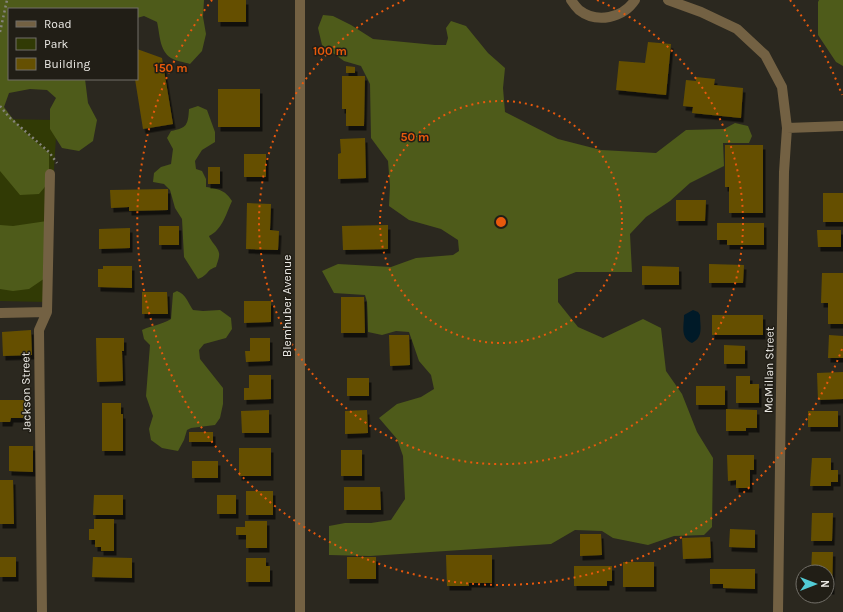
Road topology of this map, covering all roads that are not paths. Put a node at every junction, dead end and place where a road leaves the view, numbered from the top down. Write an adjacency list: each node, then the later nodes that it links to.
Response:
1 (300, 0): 11 (street, Blemhuber Avenue)
2 (571, 0): 3 (street)
3 (635, 0)
4 (668, 0): 6 (street, McMillan Street)
5 (843, 126): 6 (street)
6 (787, 128): 12 (street, McMillan Street)
7 (50, 174): 8 (street, Jackson Street)
8 (47, 312): 9 (street); 10 (street, Jackson Street)
9 (0, 313)
10 (42, 612)
11 (300, 612)
12 (778, 612)

